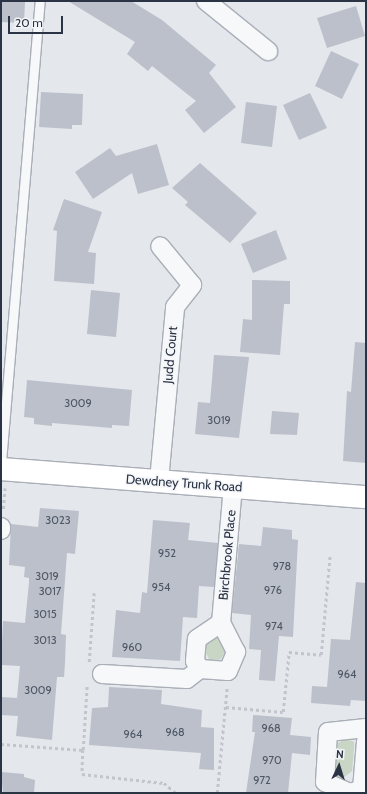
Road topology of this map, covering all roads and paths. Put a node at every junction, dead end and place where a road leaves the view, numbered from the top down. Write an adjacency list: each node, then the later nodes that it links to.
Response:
1 (40, 1): 5 (lane)
2 (206, 1): 3 (street)
3 (268, 51)
4 (160, 246): 7 (street, Judd Court)
5 (1, 462)
6 (3, 478): 7 (main road, Dewdney Trunk Road); 10 (path)
7 (159, 482): 8 (main road, Dewdney Trunk Road)
8 (233, 487): 9 (main road, Dewdney Trunk Road); 12 (street, Birchbrook Place)
9 (366, 497)
10 (1, 528)
11 (330, 554): 16 (path)
12 (222, 623): 13 (street); 14 (street)
13 (200, 669): 14 (street); 15 (street)
14 (228, 671): 16 (path)
15 (102, 674)
16 (226, 707): 21 (path)
17 (366, 728): 18 (street)
18 (366, 741)
19 (1, 744): 20 (path)
20 (176, 793)
21 (217, 793)

